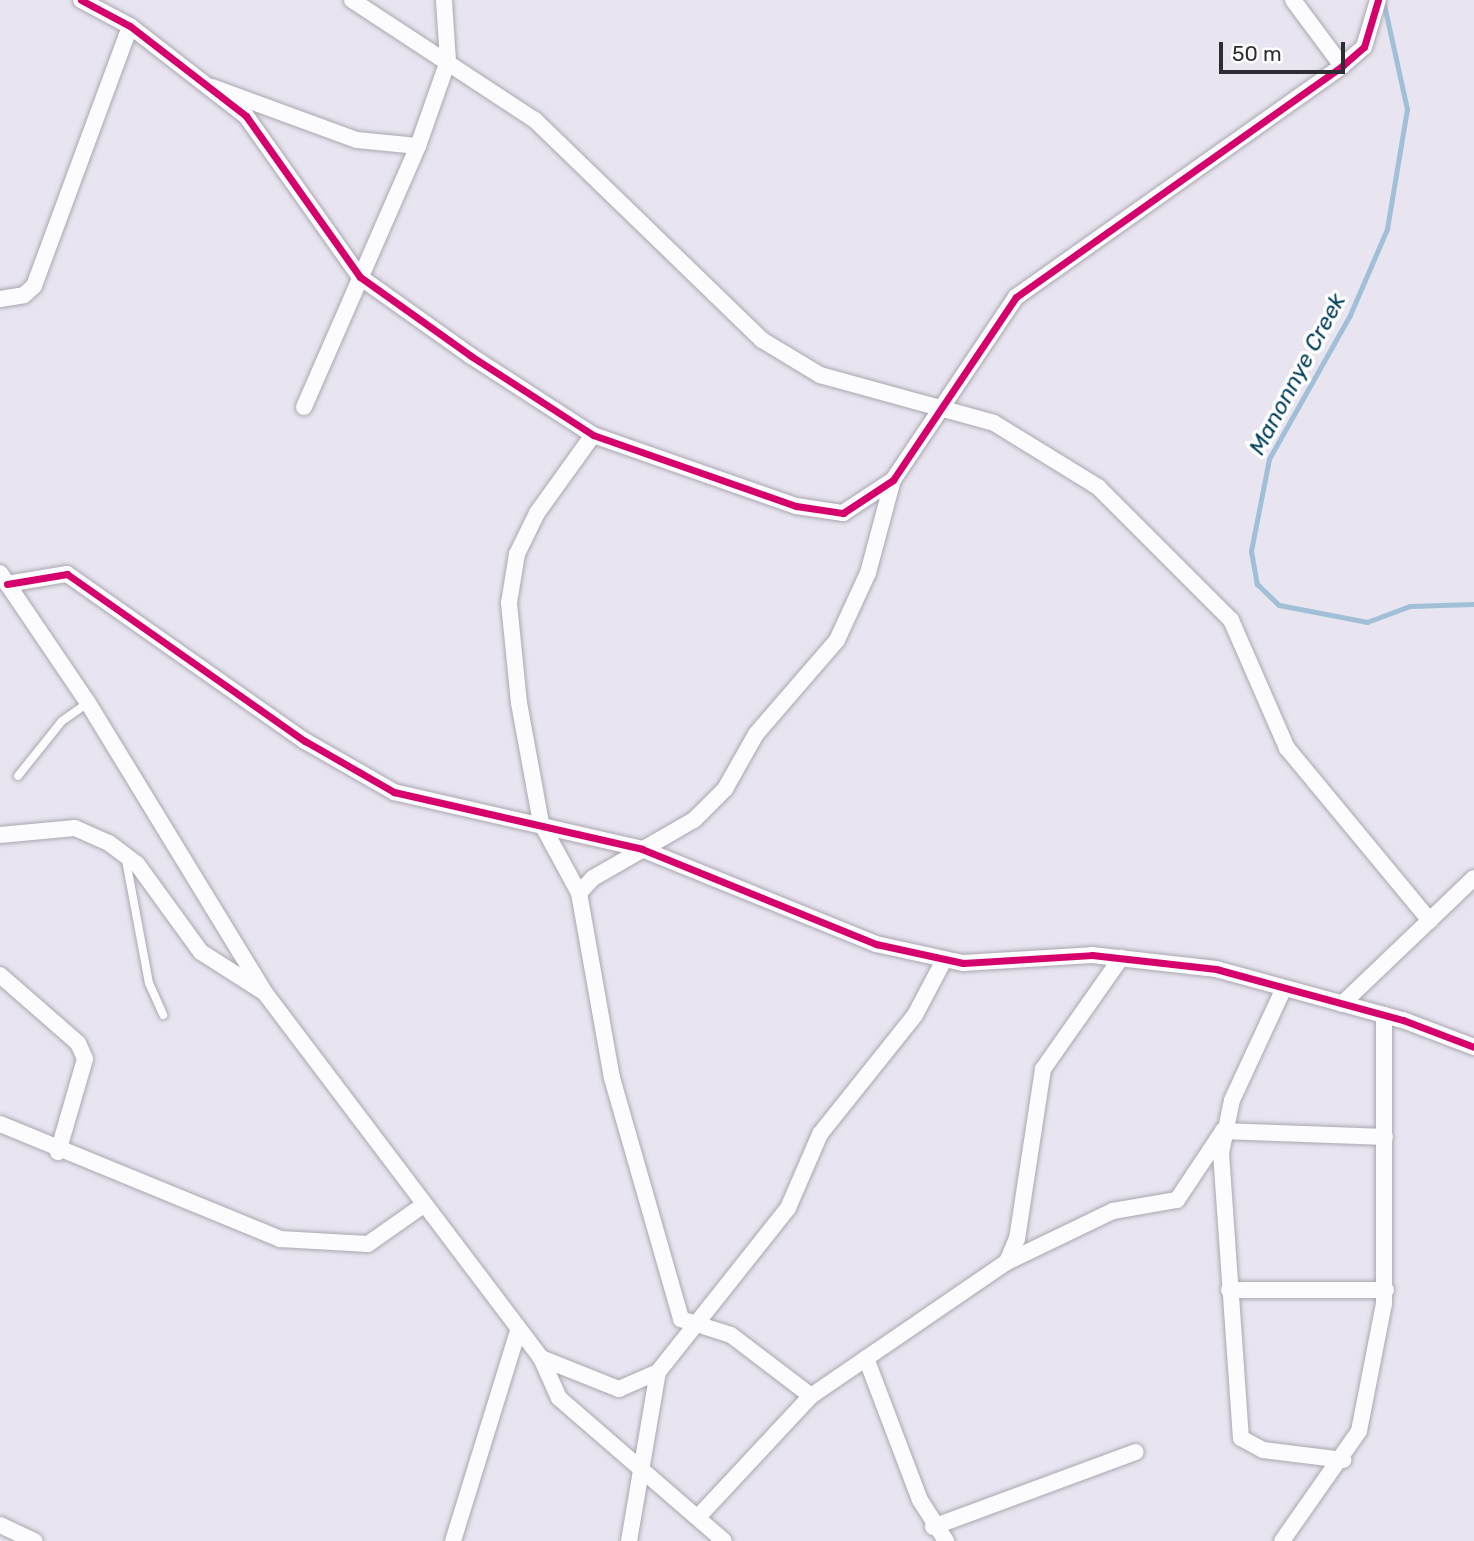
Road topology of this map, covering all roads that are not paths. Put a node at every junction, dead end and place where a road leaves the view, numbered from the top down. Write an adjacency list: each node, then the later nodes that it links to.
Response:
1 (80, 0): 6 (street)
2 (352, 0): 7 (street)
3 (444, 0): 7 (street)
4 (1293, 0): 8 (street)
5 (1378, 0): 8 (street)
6 (130, 26): 9 (street); 12 (street)
7 (448, 61): 10 (street); 14 (street)
8 (1342, 66): 14 (street)
9 (211, 87): 10 (street); 11 (street)
10 (418, 146): 11 (street)
11 (360, 277): 13 (street); 15 (street)
12 (0, 299)
13 (304, 407)
14 (944, 409): 16 (street); 26 (street)
15 (593, 435): 16 (street); 20 (street)
16 (893, 480): 22 (street)
17 (4, 578): 18 (street); 20 (street)
18 (88, 703): 19 (lane); 31 (street)
19 (18, 776)
20 (541, 823): 22 (street); 25 (street)
21 (0, 835): 23 (street)
22 (642, 849): 25 (street); 28 (street)
23 (124, 852): 31 (street); 33 (lane)
24 (1474, 878): 26 (street)
25 (579, 893): 44 (street)
26 (1430, 921): 32 (street)
27 (1121, 958): 28 (street); 30 (street); 41 (street)
28 (944, 960): 44 (street)
29 (0, 975): 39 (street)
30 (1284, 988): 32 (street); 37 (street)
31 (265, 993): 40 (street)
32 (1342, 1004): 34 (street)
33 (163, 1015)
34 (1384, 1015): 35 (street); 38 (street)
35 (1474, 1046)
36 (0, 1124): 39 (street)
37 (1223, 1131): 38 (street); 41 (street); 42 (street)
38 (1385, 1137): 43 (street)
39 (58, 1152): 40 (street)
40 (422, 1206): 45 (street)
41 (1007, 1262): 46 (street)
42 (1229, 1290): 43 (street); 51 (street)
43 (1386, 1290): 51 (street)
44 (692, 1325): 48 (street); 49 (street)
45 (518, 1331): 47 (street); 57 (street)
46 (866, 1358): 49 (street); 55 (street)
47 (541, 1359): 48 (street); 52 (street)
48 (658, 1372): 52 (street)
49 (811, 1396): 53 (street)
50 (1136, 1452): 55 (street)
51 (1343, 1460): 61 (street)
52 (646, 1470): 53 (street); 58 (street)
53 (699, 1516): 59 (street)
54 (0, 1525): 56 (street)
55 (933, 1527): 60 (street)
56 (35, 1541)
57 (453, 1541)
58 (629, 1541)
59 (724, 1541)
60 (946, 1541)
61 (1282, 1541)

